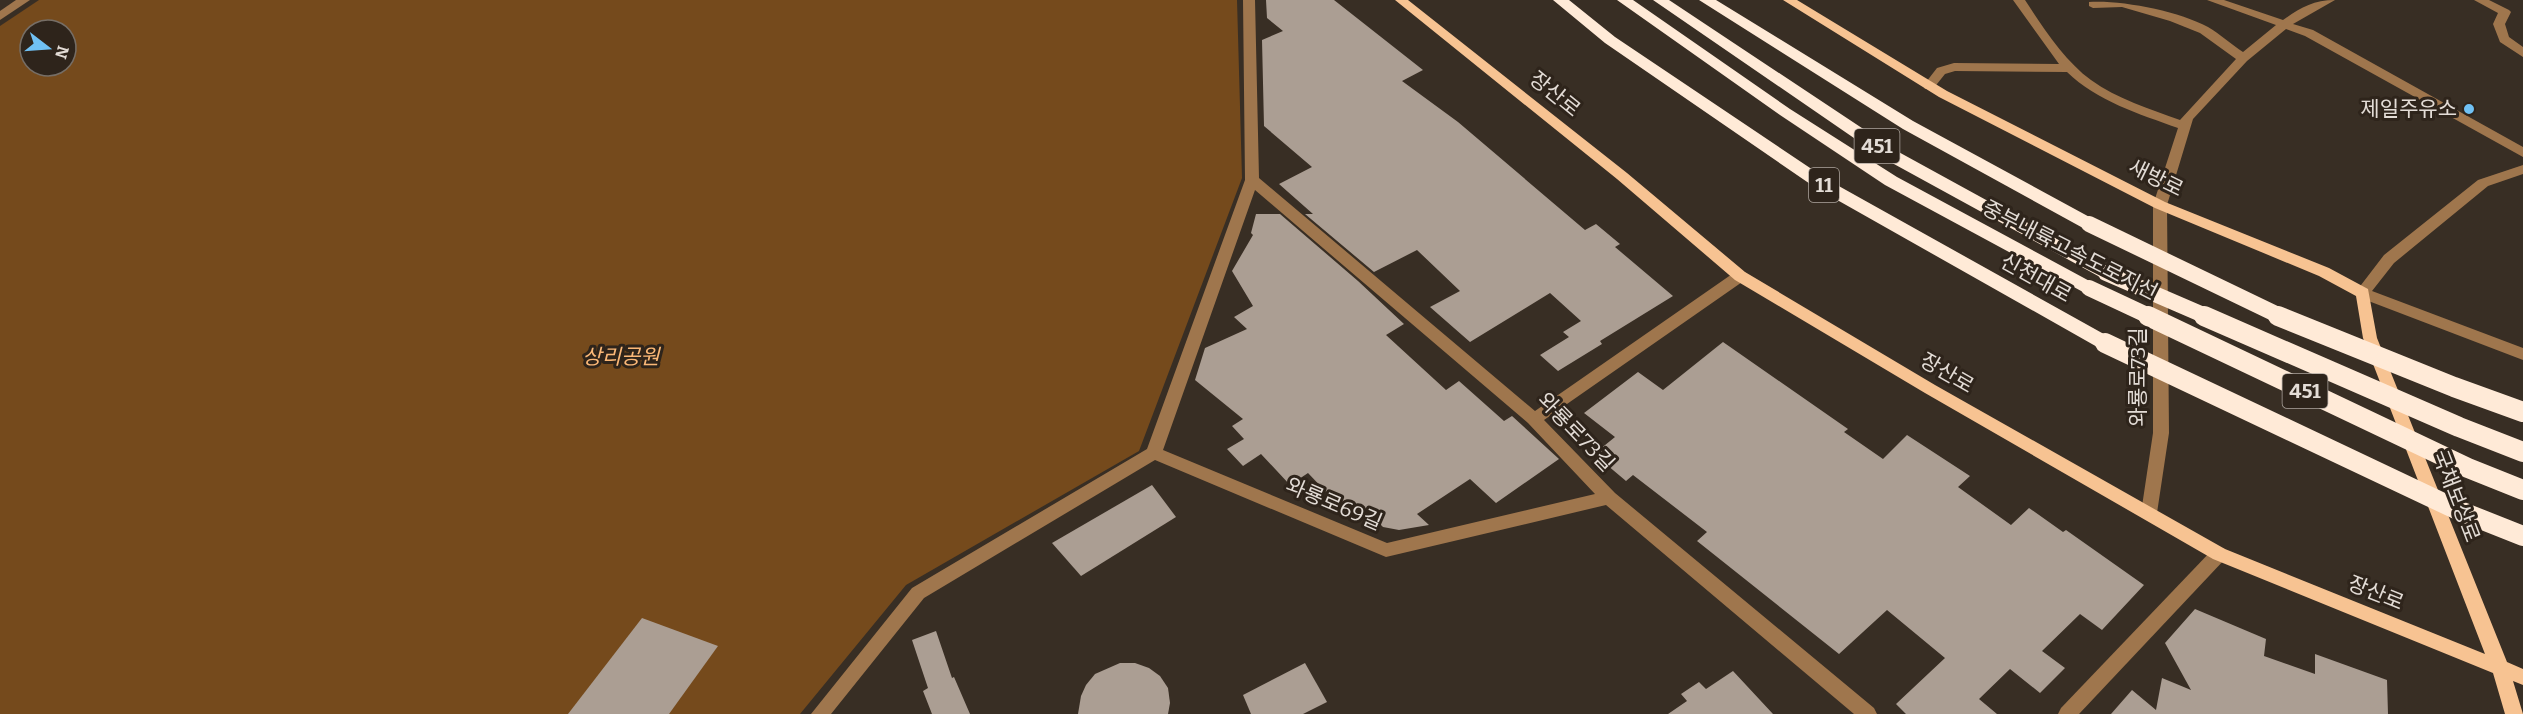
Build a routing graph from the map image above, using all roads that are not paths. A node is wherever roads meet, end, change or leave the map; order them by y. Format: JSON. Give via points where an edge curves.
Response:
{"nodes":[{"id":1,"x":24,"y":0,"type":"edge"},
{"id":2,"x":1249,"y":0,"type":"edge"},
{"id":3,"x":1560,"y":0,"type":"edge"},
{"id":4,"x":1624,"y":0,"type":"edge"},
{"id":5,"x":1660,"y":0,"type":"edge"},
{"id":6,"x":1706,"y":0,"type":"edge"},
{"id":7,"x":1789,"y":0,"type":"edge"},
{"id":8,"x":2019,"y":0,"type":"edge"},
{"id":9,"x":2212,"y":0,"type":"edge"},
{"id":10,"x":2329,"y":0,"type":"edge"},
{"id":11,"x":2480,"y":0,"type":"edge"},
{"id":12,"x":1405,"y":2,"type":"edge"},
{"id":13,"x":2093,"y":4,"type":"dead end"},
{"id":14,"x":0,"y":16,"type":"edge"},
{"id":15,"x":2283,"y":26,"type":"junction"},
{"id":16,"x":2523,"y":53,"type":"edge"},
{"id":17,"x":2243,"y":58,"type":"junction"},
{"id":18,"x":2073,"y":68,"type":"junction"},
{"id":19,"x":1929,"y":86,"type":"junction"},
{"id":20,"x":2186,"y":126,"type":"junction"},
{"id":21,"x":2523,"y":153,"type":"edge"},
{"id":22,"x":2523,"y":169,"type":"edge"},
{"id":23,"x":1252,"y":180,"type":"junction"},
{"id":24,"x":2160,"y":205,"type":"junction"},
{"id":25,"x":1740,"y":276,"type":"junction"},
{"id":26,"x":2363,"y":292,"type":"junction"},
{"id":27,"x":2523,"y":354,"type":"edge"},
{"id":28,"x":2523,"y":412,"type":"edge"},
{"id":29,"x":1534,"y":419,"type":"junction"},
{"id":30,"x":2523,"y":452,"type":"edge"},
{"id":31,"x":1154,"y":453,"type":"junction"},
{"id":32,"x":2523,"y":490,"type":"edge"},
{"id":33,"x":1609,"y":498,"type":"junction"},
{"id":34,"x":2149,"y":513,"type":"junction"},
{"id":35,"x":2523,"y":536,"type":"edge"},
{"id":36,"x":2219,"y":554,"type":"junction"},
{"id":37,"x":2500,"y":668,"type":"junction"},
{"id":38,"x":2523,"y":677,"type":"edge"},
{"id":39,"x":820,"y":714,"type":"edge"},
{"id":40,"x":1868,"y":714,"type":"edge"},
{"id":41,"x":2067,"y":714,"type":"edge"},
{"id":42,"x":2514,"y":714,"type":"edge"}],
"edges":[{"from":1,"to":14,"type":"street"},
{"from":2,"to":23,"type":"street"},
{"from":3,"to":35,"type":"highway","name":"신천대로","number":"11","bridge":true,"via":[[1610,40],[1822,184],[2105,343],[2460,511]]},
{"from":4,"to":32,"type":"highway","name":"중부내륙고속도로지선","number":"451","bridge":true,"via":[[1891,181],[2089,288],[2468,468]]},
{"from":5,"to":30,"type":"highway","name":"중부내륙고속도로지선","number":"451","bridge":true,"via":[[1889,154],[2106,273]]},
{"from":6,"to":28,"type":"highway","bridge":true,"via":[[1908,125],[2089,224],[2265,311]]},
{"from":7,"to":19,"type":"main road","name":"새방로"},
{"from":8,"to":18,"type":"street","via":[[2049,44]]},
{"from":9,"to":15,"type":"street"},
{"from":10,"to":15,"type":"street","name":"와룡로73길"},
{"from":11,"to":16,"type":"street","via":[[2505,12],[2499,24],[2504,39]]},
{"from":12,"to":25,"type":"main road","name":"장산로"},
{"from":13,"to":17,"type":"street","via":[[2123,3],[2174,18],[2204,30]]},
{"from":15,"to":17,"type":"street","name":"와룡로73길"},
{"from":15,"to":21,"type":"street","via":[[2309,33],[2353,56]]},
{"from":17,"to":20,"type":"street","name":"와룡로73길","via":[[2187,118]]},
{"from":18,"to":19,"type":"street","via":[[1954,68],[1941,71]]},
{"from":18,"to":20,"type":"street","via":[[2088,84]]},
{"from":19,"to":24,"type":"main road","name":"새방로"},
{"from":20,"to":24,"type":"street","name":"와룡로73길"},
{"from":22,"to":26,"type":"street","via":[[2483,183],[2389,259]]},
{"from":23,"to":29,"type":"street","name":"와룡로73길"},
{"from":23,"to":31,"type":"street"},
{"from":24,"to":26,"type":"main road","name":"새방로","via":[[2324,272]]},
{"from":24,"to":34,"type":"street","name":"와룡로73길","via":[[2162,433]]},
{"from":25,"to":29,"type":"street"},
{"from":25,"to":34,"type":"main road","name":"장산로","via":[[1930,390]]},
{"from":26,"to":27,"type":"street","name":"새방로"},
{"from":26,"to":37,"type":"main road","name":"국채보상로","via":[[2370,338]]},
{"from":29,"to":33,"type":"street","name":"와룡로73길"},
{"from":31,"to":33,"type":"street","name":"와룡로69길","via":[[1386,549]]},
{"from":31,"to":39,"type":"street","via":[[918,593]]},
{"from":33,"to":40,"type":"street","name":"와룡로73길"},
{"from":34,"to":36,"type":"main road","name":"장산로"},
{"from":36,"to":37,"type":"main road","name":"장산로"},
{"from":36,"to":41,"type":"street"},
{"from":37,"to":38,"type":"main road","name":"장산로"},
{"from":37,"to":42,"type":"main road","name":"국채보상로"}]}
